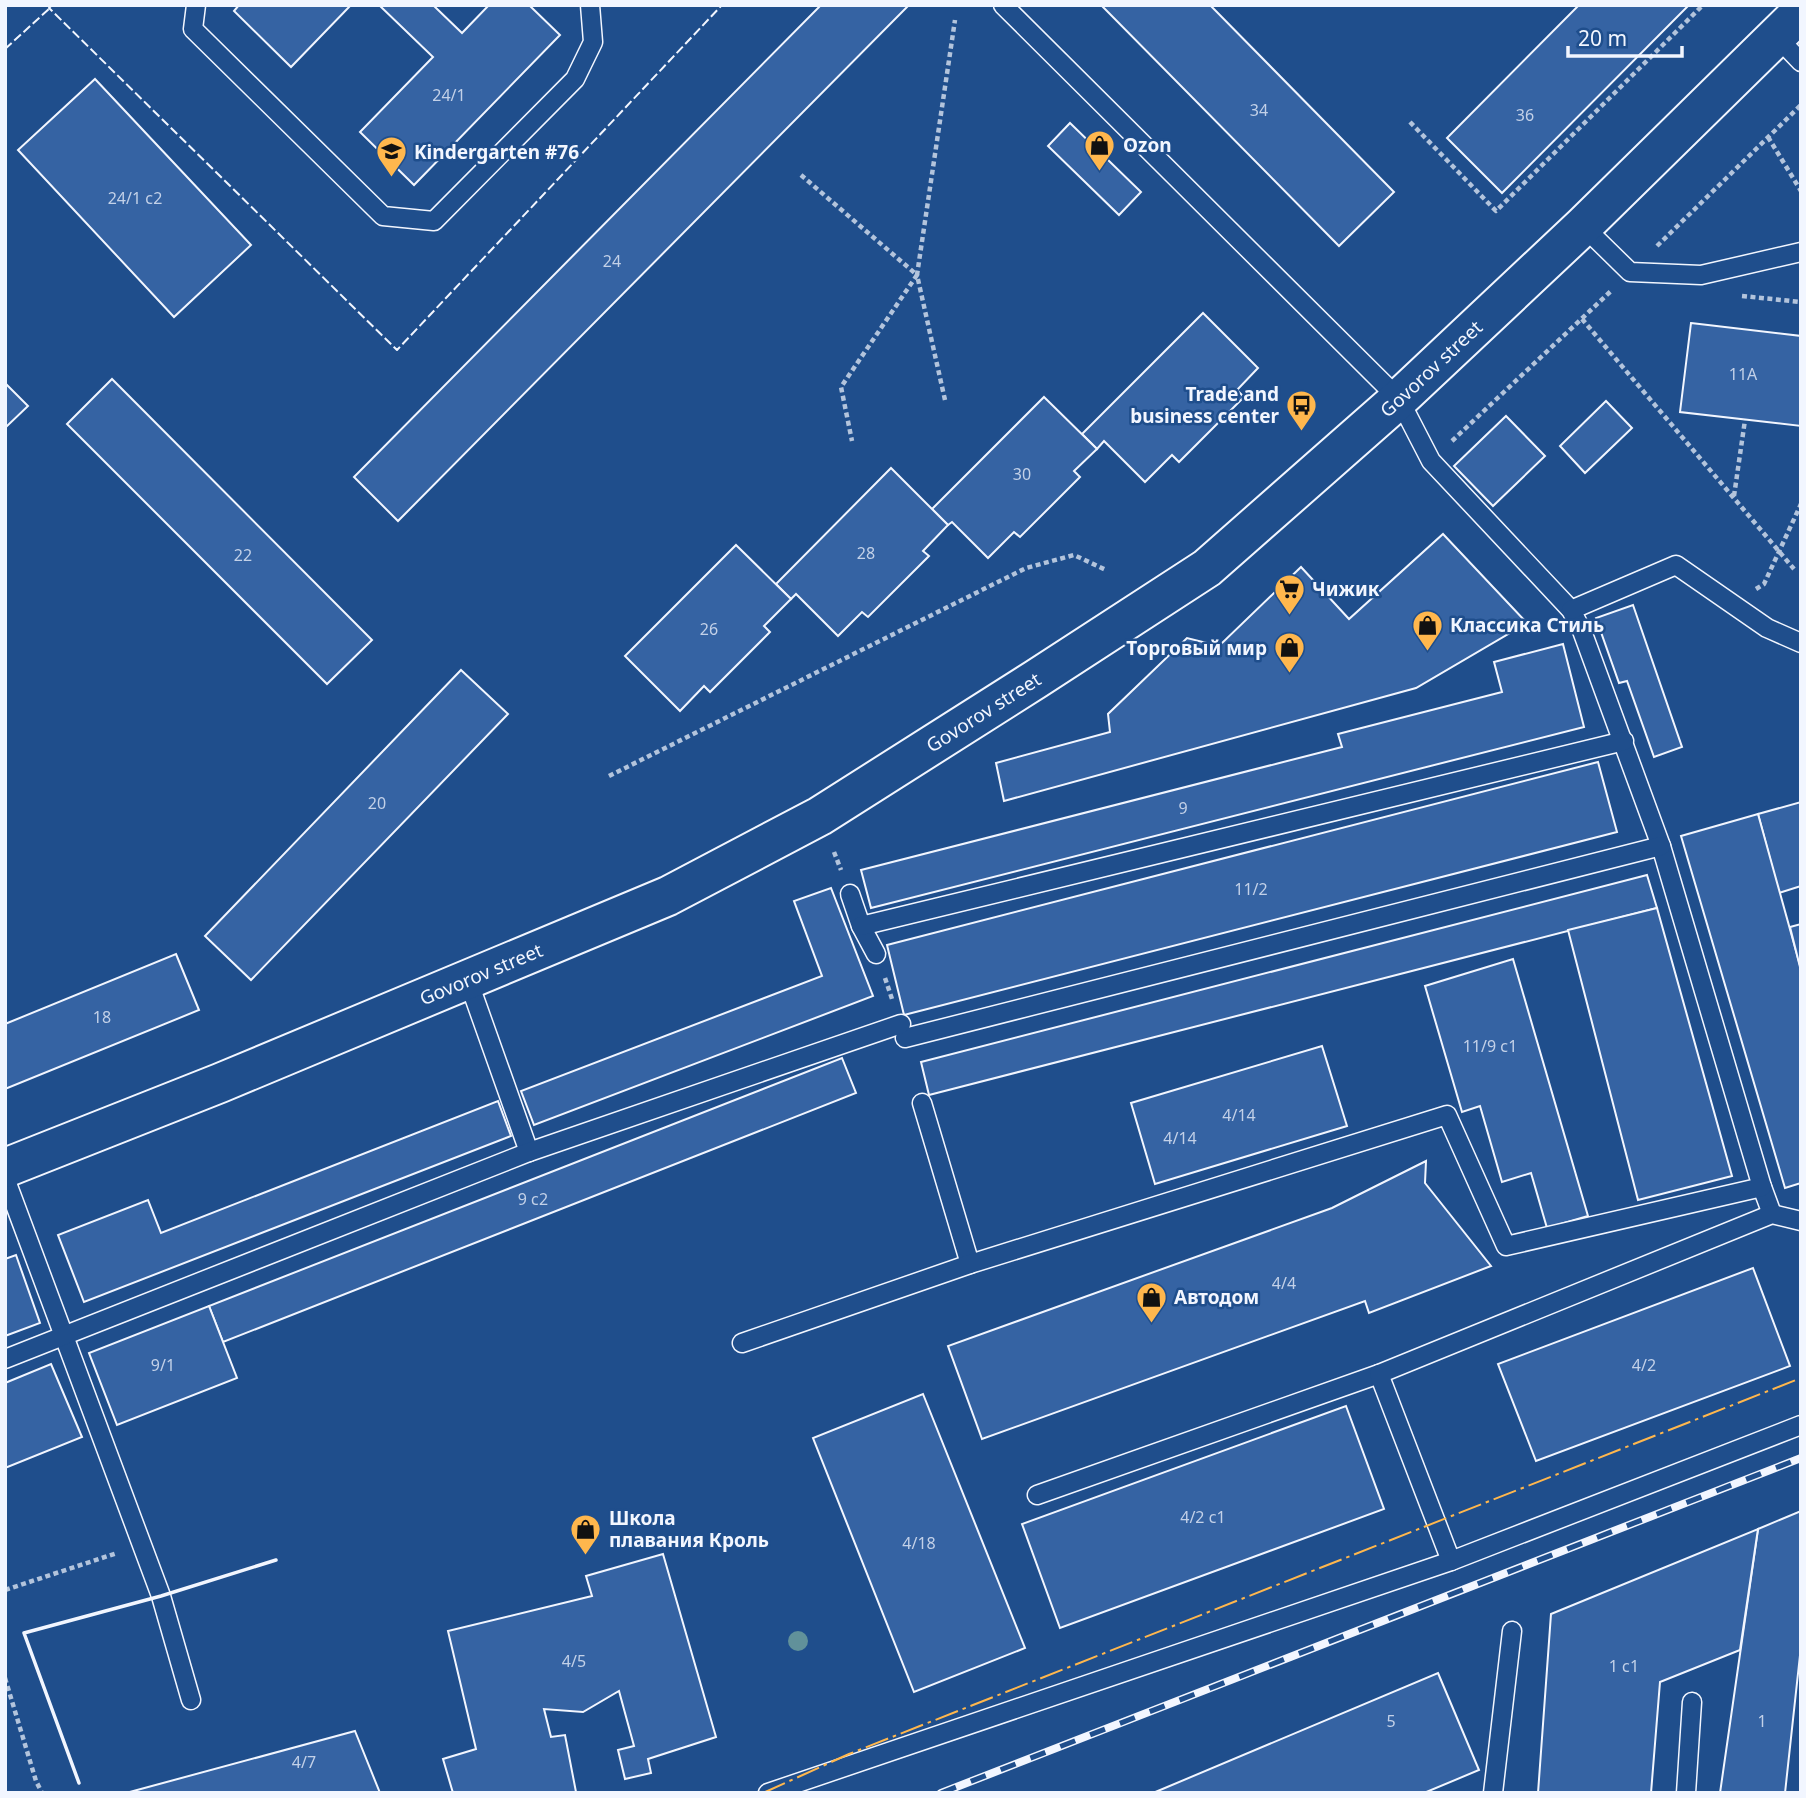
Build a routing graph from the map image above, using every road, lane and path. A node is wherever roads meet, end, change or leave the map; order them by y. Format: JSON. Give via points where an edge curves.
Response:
{"nodes":[{"id":1,"x":196,"y":5,"type":"edge"},
{"id":2,"x":590,"y":5,"type":"edge"},
{"id":3,"x":1003,"y":5,"type":"edge"},
{"id":4,"x":1703,"y":5,"type":"edge"},
{"id":5,"x":955,"y":20,"type":"dead end"},
{"id":6,"x":1793,"y":37,"type":"edge"},
{"id":7,"x":1410,"y":122,"type":"dead end"},
{"id":8,"x":1768,"y":138,"type":"dead end"},
{"id":9,"x":801,"y":175,"type":"dead end"},
{"id":10,"x":1801,"y":191,"type":"edge"},
{"id":11,"x":1583,"y":226,"type":"junction"},
{"id":12,"x":1801,"y":252,"type":"edge"},
{"id":13,"x":917,"y":275,"type":"junction"},
{"id":14,"x":1582,"y":318,"type":"dead end"},
{"id":15,"x":1399,"y":399,"type":"junction"},
{"id":16,"x":945,"y":400,"type":"dead end"},
{"id":17,"x":1745,"y":420,"type":"dead end"},
{"id":18,"x":852,"y":441,"type":"dead end"},
{"id":19,"x":1734,"y":497,"type":"junction"},
{"id":20,"x":1801,"y":504,"type":"edge"},
{"id":21,"x":1779,"y":551,"type":"junction"},
{"id":22,"x":1794,"y":569,"type":"dead end"},
{"id":23,"x":1107,"y":570,"type":"dead end"},
{"id":24,"x":1753,"y":592,"type":"dead end"},
{"id":25,"x":1570,"y":610,"type":"junction"},
{"id":26,"x":1801,"y":643,"type":"edge"},
{"id":27,"x":1624,"y":741,"type":"junction"},
{"id":28,"x":610,"y":776,"type":"dead end"},
{"id":29,"x":1661,"y":846,"type":"junction"},
{"id":30,"x":850,"y":894,"type":"dead end"},
{"id":31,"x":862,"y":926,"type":"junction"},
{"id":32,"x":876,"y":954,"type":"joint"},
{"id":33,"x":468,"y":980,"type":"junction"},
{"id":34,"x":903,"y":1031,"type":"junction"},
{"id":35,"x":922,"y":1102,"type":"dead end"},
{"id":36,"x":529,"y":1152,"type":"junction"},
{"id":37,"x":5,"y":1168,"type":"edge"},
{"id":38,"x":5,"y":1178,"type":"edge"},
{"id":39,"x":1762,"y":1188,"type":"junction"},
{"id":40,"x":1772,"y":1214,"type":"junction"},
{"id":41,"x":1801,"y":1221,"type":"edge"},
{"id":42,"x":970,"y":1264,"type":"junction"},
{"id":43,"x":65,"y":1336,"type":"junction"},
{"id":44,"x":742,"y":1343,"type":"dead end"},
{"id":45,"x":5,"y":1359,"type":"edge"},
{"id":46,"x":1379,"y":1374,"type":"junction"},
{"id":47,"x":1801,"y":1425,"type":"edge"},
{"id":48,"x":1037,"y":1495,"type":"dead end"},
{"id":49,"x":141,"y":1546,"type":"junction"},
{"id":50,"x":1451,"y":1560,"type":"junction"},
{"id":51,"x":5,"y":1590,"type":"edge"},
{"id":52,"x":1512,"y":1631,"type":"dead end"},
{"id":53,"x":5,"y":1678,"type":"edge"},
{"id":54,"x":191,"y":1700,"type":"dead end"},
{"id":55,"x":1692,"y":1702,"type":"dead end"},
{"id":56,"x":42,"y":1793,"type":"edge"},
{"id":57,"x":768,"y":1793,"type":"edge"},
{"id":58,"x":1493,"y":1793,"type":"edge"},
{"id":59,"x":1686,"y":1793,"type":"edge"}],
"edges":[{"from":1,"to":2,"type":"lane","via":[[193,29],[383,216],[434,221],[575,79],[593,42]]},
{"from":3,"to":15,"type":"lane"},
{"from":4,"to":7,"type":"path","via":[[1496,211]]},
{"from":5,"to":13,"type":"path"},
{"from":6,"to":11,"type":"street","name":"Govorov street"},
{"from":8,"to":10,"type":"path"},
{"from":9,"to":13,"type":"path"},
{"from":11,"to":12,"type":"lane","via":[[1630,272],[1700,275]]},
{"from":11,"to":15,"type":"street","name":"Govorov street"},
{"from":13,"to":16,"type":"path"},
{"from":13,"to":18,"type":"path","via":[[841,387]]},
{"from":14,"to":19,"type":"path"},
{"from":15,"to":25,"type":"lane","via":[[1431,461]]},
{"from":15,"to":33,"type":"street","name":"Govorov street","via":[[1207,568],[820,816],[667,896]]},
{"from":17,"to":19,"type":"path"},
{"from":19,"to":21,"type":"path"},
{"from":20,"to":21,"type":"path"},
{"from":21,"to":22,"type":"path"},
{"from":21,"to":24,"type":"path","via":[[1764,584]]},
{"from":23,"to":28,"type":"path","via":[[1074,555],[1026,568]]},
{"from":25,"to":26,"type":"lane","via":[[1676,565],[1767,628]]},
{"from":25,"to":27,"type":"lane"},
{"from":27,"to":29,"type":"lane"},
{"from":27,"to":31,"type":"lane"},
{"from":29,"to":34,"type":"lane"},
{"from":29,"to":39,"type":"lane"},
{"from":30,"to":31,"type":"lane"},
{"from":31,"to":32,"type":"lane"},
{"from":32,"to":34,"type":"path"},
{"from":33,"to":36,"type":"lane"},
{"from":33,"to":37,"type":"street","name":"Govorov street"},
{"from":34,"to":36,"type":"lane"},
{"from":35,"to":42,"type":"lane"},
{"from":36,"to":43,"type":"lane"},
{"from":38,"to":43,"type":"lane"},
{"from":39,"to":40,"type":"lane"},
{"from":39,"to":42,"type":"lane","via":[[1506,1246],[1447,1115]]},
{"from":40,"to":41,"type":"lane"},
{"from":40,"to":46,"type":"lane"},
{"from":42,"to":44,"type":"lane"},
{"from":43,"to":45,"type":"lane"},
{"from":43,"to":49,"type":"lane"},
{"from":46,"to":48,"type":"lane"},
{"from":46,"to":50,"type":"lane"},
{"from":47,"to":50,"type":"lane"},
{"from":49,"to":51,"type":"path"},
{"from":49,"to":54,"type":"lane"},
{"from":50,"to":57,"type":"lane"},
{"from":52,"to":58,"type":"lane"},
{"from":53,"to":56,"type":"path"},
{"from":55,"to":59,"type":"lane"}]}
